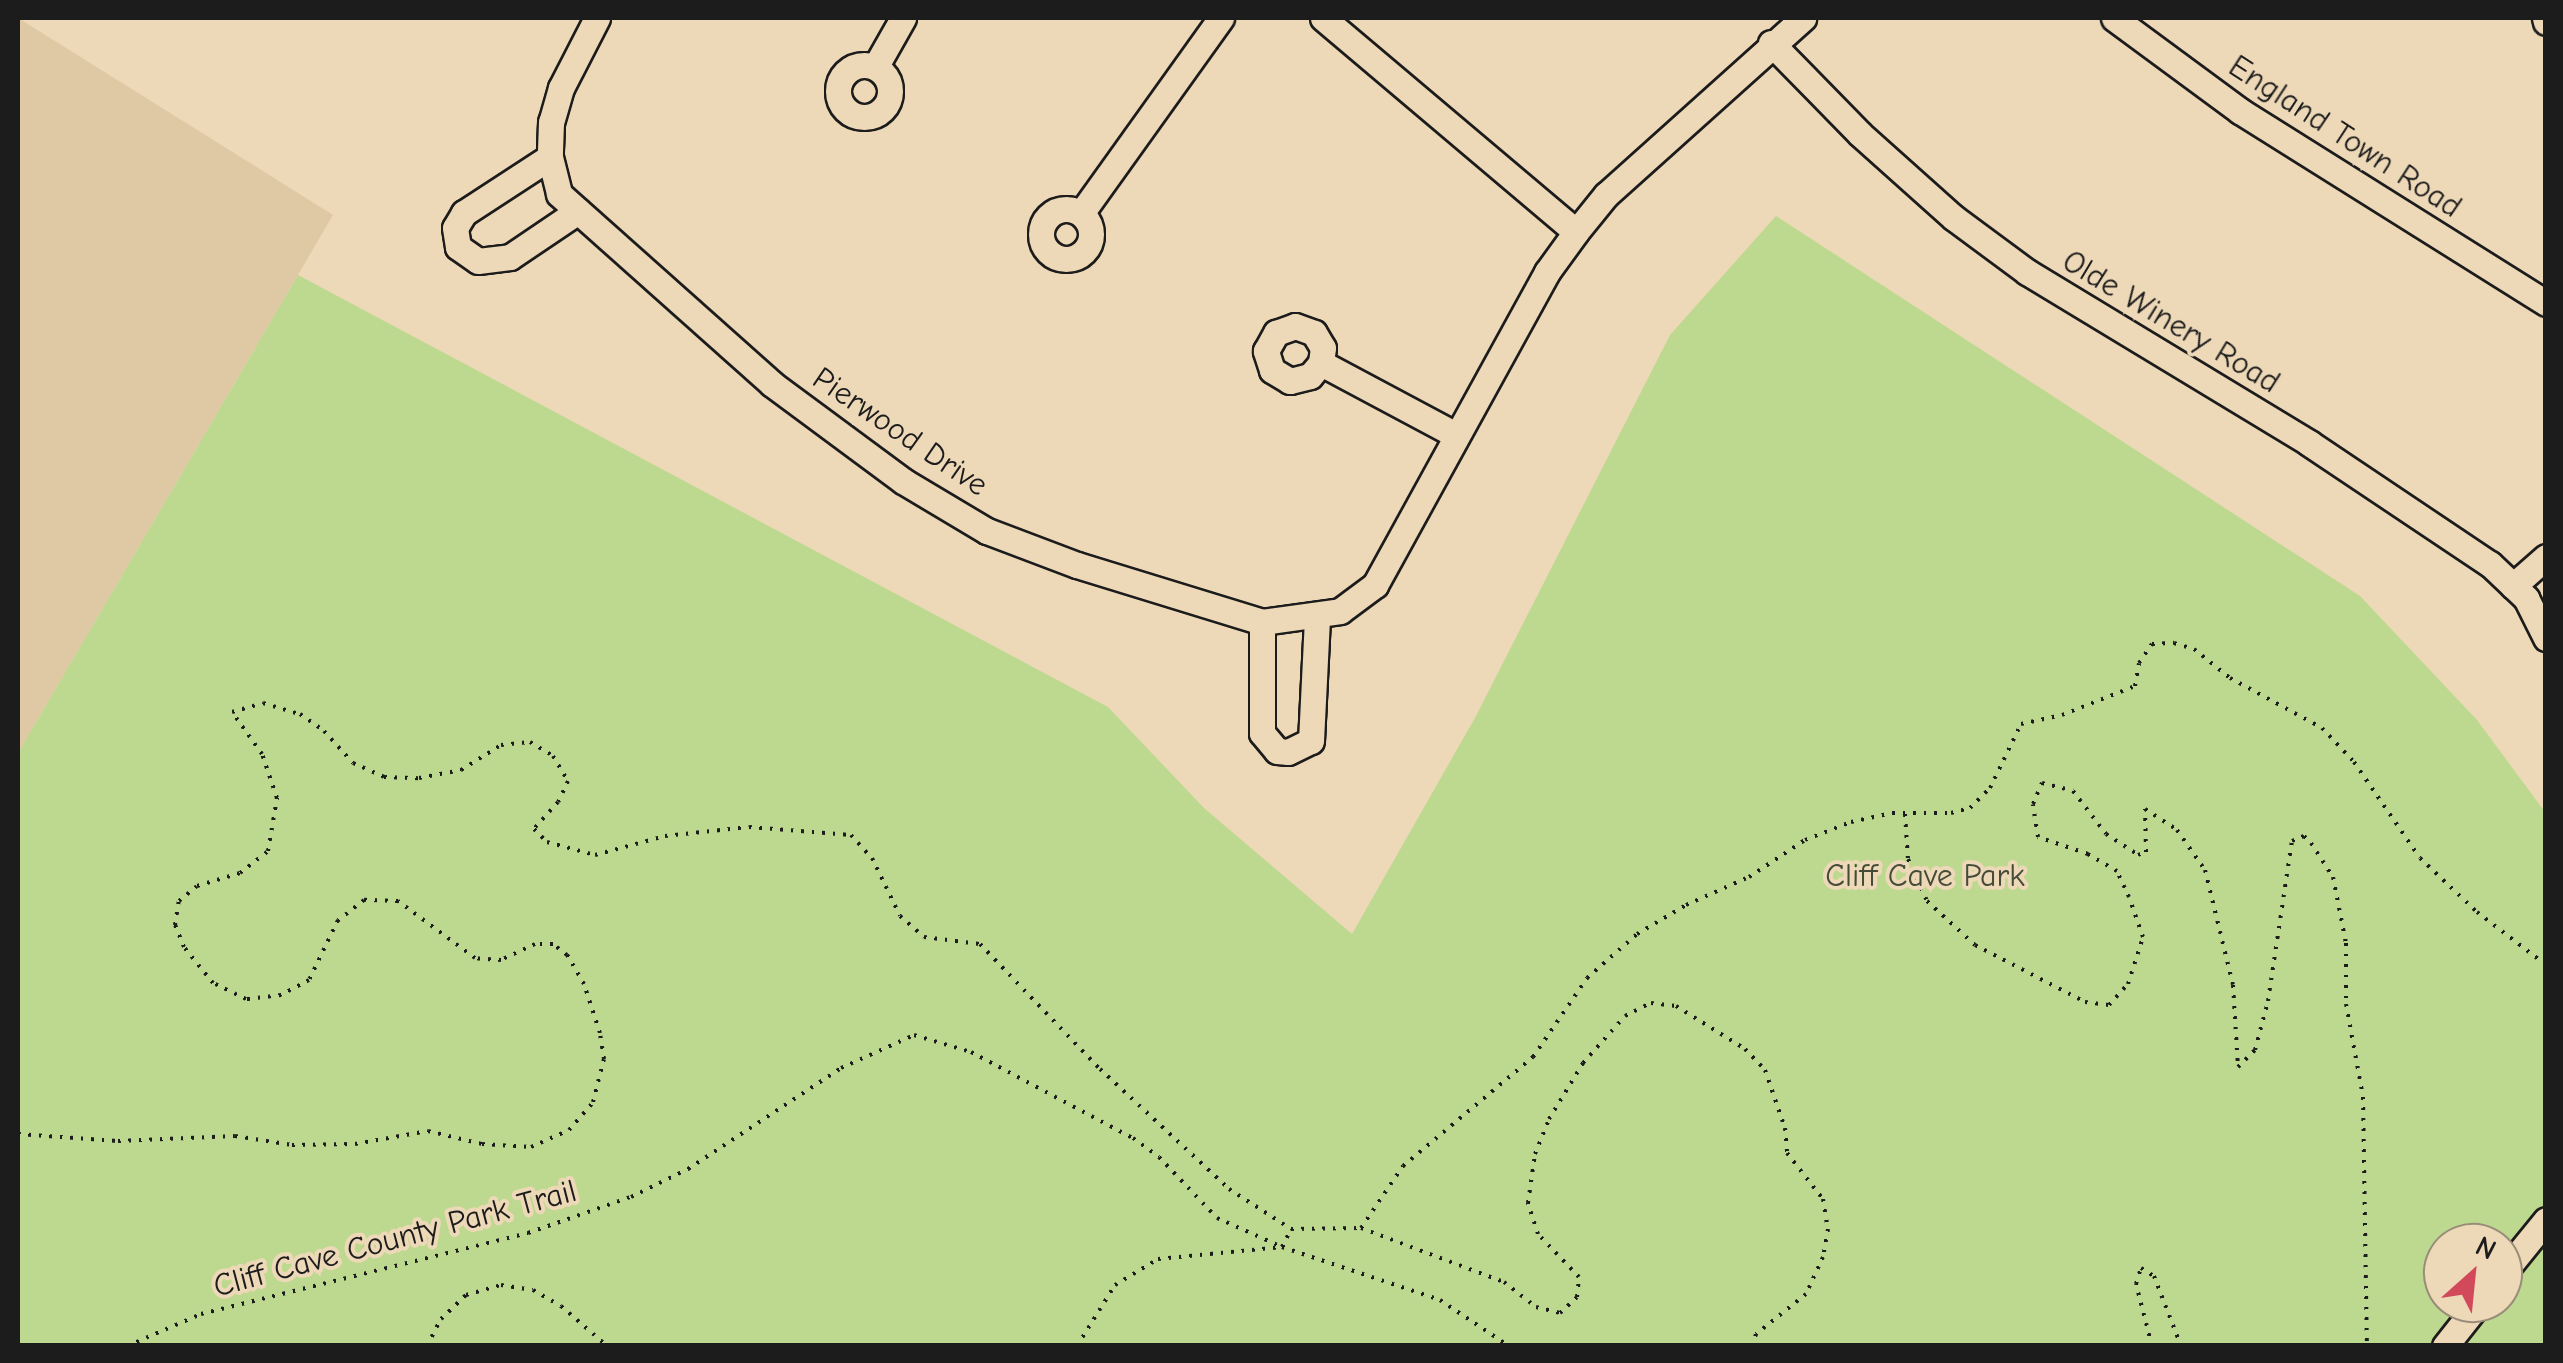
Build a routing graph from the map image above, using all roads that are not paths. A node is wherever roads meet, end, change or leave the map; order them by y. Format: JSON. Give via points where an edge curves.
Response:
{"nodes":[{"id":1,"x":597,"y":18,"type":"edge"},
{"id":2,"x":903,"y":18,"type":"edge"},
{"id":3,"x":1222,"y":18,"type":"edge"},
{"id":4,"x":1322,"y":18,"type":"edge"},
{"id":5,"x":1803,"y":18,"type":"edge"},
{"id":6,"x":2114,"y":18,"type":"edge"},
{"id":7,"x":1771,"y":43,"type":"junction"},
{"id":8,"x":877,"y":64,"type":"dead end"},
{"id":9,"x":550,"y":158,"type":"junction"},
{"id":10,"x":569,"y":203,"type":"junction"},
{"id":11,"x":1082,"y":212,"type":"dead end"},
{"id":12,"x":1576,"y":232,"type":"junction"},
{"id":13,"x":2546,"y":303,"type":"edge"},
{"id":14,"x":1321,"y":364,"type":"dead end"},
{"id":15,"x":1456,"y":436,"type":"junction"},
{"id":16,"x":2546,"y":557,"type":"edge"},
{"id":17,"x":2514,"y":586,"type":"junction"},
{"id":18,"x":1317,"y":617,"type":"junction"},
{"id":19,"x":1262,"y":622,"type":"junction"},
{"id":20,"x":2546,"y":638,"type":"edge"},
{"id":21,"x":2546,"y":1220,"type":"edge"},
{"id":22,"x":2523,"y":1248,"type":"edge"},
{"id":23,"x":2463,"y":1323,"type":"edge"},
{"id":24,"x":2445,"y":1346,"type":"edge"}],
"edges":[{"from":1,"to":9,"type":"street","via":[[561,88]]},
{"from":2,"to":8,"type":"street"},
{"from":3,"to":11,"type":"street"},
{"from":4,"to":12,"type":"street"},
{"from":5,"to":7,"type":"street","name":"Pierwood Drive"},
{"from":6,"to":13,"type":"street","name":"England Town Road","via":[[2240,112]]},
{"from":7,"to":12,"type":"street","name":"Pierwood Drive","via":[[1606,195]]},
{"from":7,"to":17,"type":"street","name":"Olde Winery Road","via":[[1954,218],[2088,311],[2308,444]]},
{"from":9,"to":10,"type":"street"},
{"from":9,"to":10,"type":"street","via":[[464,213],[455,228],[458,247],[478,261],[510,257]]},
{"from":10,"to":19,"type":"street","name":"Pierwood Drive","via":[[772,384],[902,481],[987,530]]},
{"from":12,"to":15,"type":"street","name":"Pierwood Drive"},
{"from":14,"to":15,"type":"street"},
{"from":15,"to":18,"type":"street","name":"Pierwood Drive","via":[[1375,585],[1340,611]]},
{"from":16,"to":17,"type":"street"},
{"from":17,"to":20,"type":"street","name":"Olde Winery Road"},
{"from":18,"to":19,"type":"street","name":"Pierwood Drive"},
{"from":18,"to":19,"type":"street","via":[[1311,742],[1288,752],[1262,733]]},
{"from":21,"to":22,"type":"street"},
{"from":23,"to":24,"type":"street"}]}
